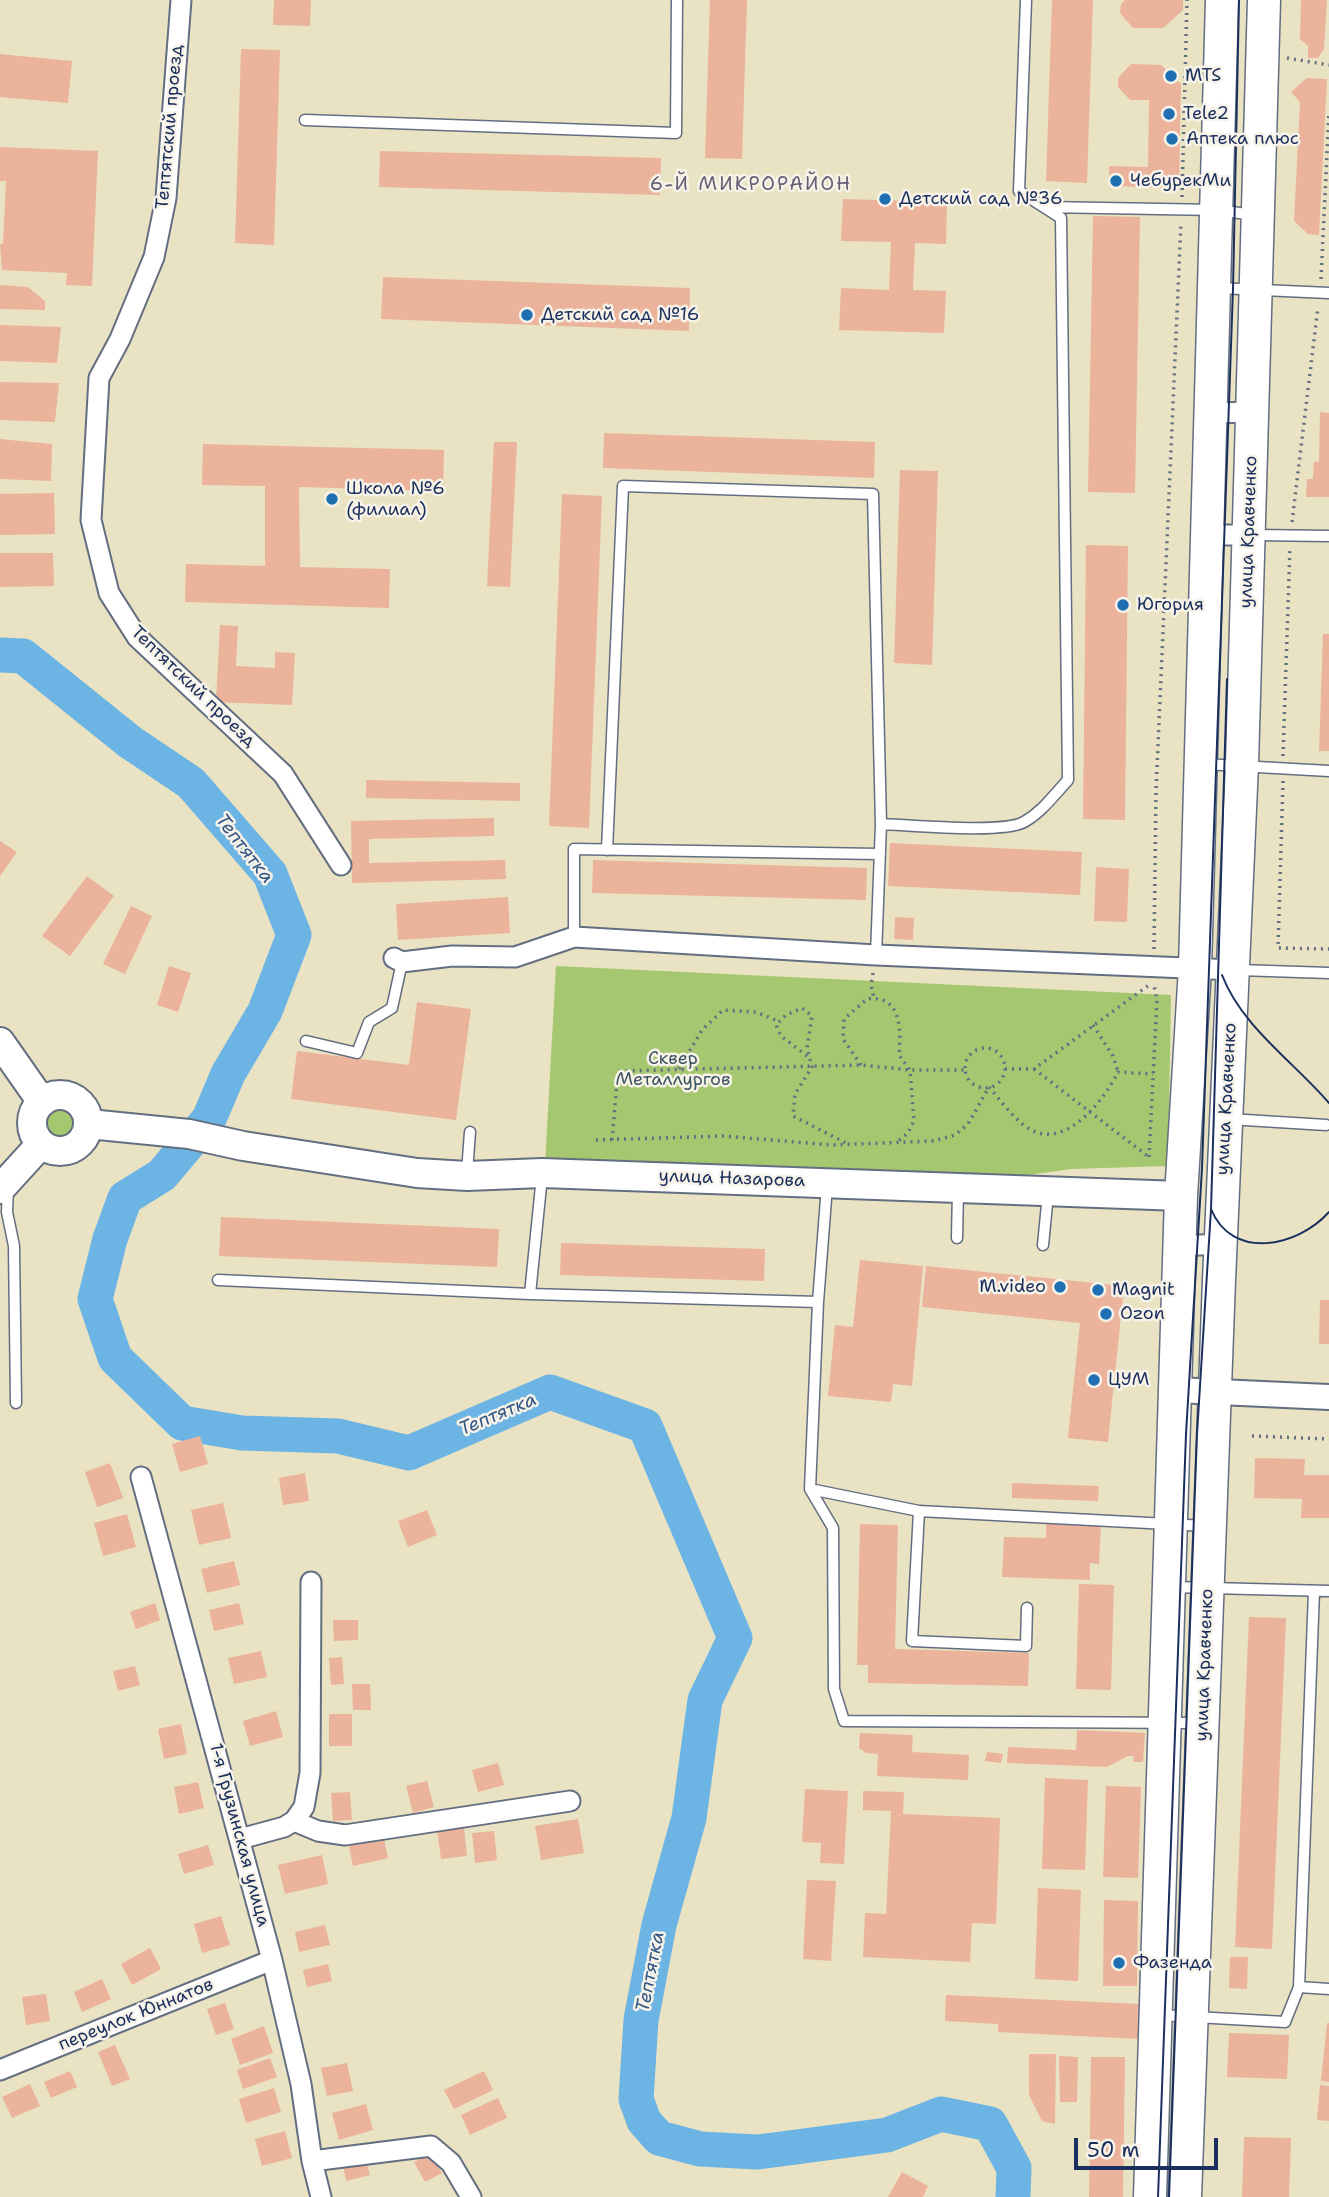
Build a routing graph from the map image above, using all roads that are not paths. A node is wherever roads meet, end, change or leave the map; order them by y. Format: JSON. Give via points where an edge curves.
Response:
{"nodes":[{"id":1,"x":181,"y":0,"type":"edge"},
{"id":2,"x":677,"y":0,"type":"edge"},
{"id":3,"x":1027,"y":0,"type":"edge"},
{"id":4,"x":1222,"y":0,"type":"edge"},
{"id":5,"x":1264,"y":0,"type":"edge"},
{"id":6,"x":305,"y":120,"type":"dead end"},
{"id":7,"x":1044,"y":207,"type":"junction"},
{"id":8,"x":1217,"y":210,"type":"junction"},
{"id":9,"x":1259,"y":215,"type":"junction"},
{"id":10,"x":1216,"y":288,"type":"junction"},
{"id":11,"x":1258,"y":290,"type":"junction"},
{"id":12,"x":1325,"y":292,"type":"edge"},
{"id":13,"x":1253,"y":412,"type":"junction"},
{"id":14,"x":1211,"y":413,"type":"junction"},
{"id":15,"x":1207,"y":535,"type":"junction"},
{"id":16,"x":1250,"y":535,"type":"junction"},
{"id":17,"x":1329,"y":536,"type":"edge"},
{"id":18,"x":1201,"y":764,"type":"junction"},
{"id":19,"x":1242,"y":765,"type":"junction"},
{"id":20,"x":1329,"y":771,"type":"edge"},
{"id":21,"x":881,"y":824,"type":"junction"},
{"id":22,"x":607,"y":850,"type":"junction"},
{"id":23,"x":878,"y":853,"type":"junction"},
{"id":24,"x":341,"y":865,"type":"dead end"},
{"id":25,"x":574,"y":937,"type":"junction"},
{"id":26,"x":876,"y":955,"type":"junction"},
{"id":27,"x":398,"y":960,"type":"joint"},
{"id":28,"x":1195,"y":968,"type":"junction"},
{"id":29,"x":1234,"y":970,"type":"junction"},
{"id":30,"x":1329,"y":973,"type":"edge"},
{"id":31,"x":306,"y":1041,"type":"dead end"},
{"id":32,"x":0,"y":1042,"type":"edge"},
{"id":33,"x":9,"y":1061,"type":"edge"},
{"id":34,"x":42,"y":1102,"type":"junction"},
{"id":35,"x":1226,"y":1119,"type":"junction"},
{"id":36,"x":89,"y":1124,"type":"junction"},
{"id":37,"x":1326,"y":1125,"type":"dead end"},
{"id":38,"x":470,"y":1132,"type":"dead end"},
{"id":39,"x":41,"y":1144,"type":"junction"},
{"id":40,"x":542,"y":1173,"type":"junction"},
{"id":41,"x":467,"y":1176,"type":"junction"},
{"id":42,"x":3,"y":1180,"type":"edge"},
{"id":43,"x":827,"y":1182,"type":"junction"},
{"id":44,"x":958,"y":1186,"type":"junction"},
{"id":45,"x":1048,"y":1190,"type":"junction"},
{"id":46,"x":1181,"y":1196,"type":"junction"},
{"id":47,"x":1223,"y":1199,"type":"junction"},
{"id":48,"x":957,"y":1238,"type":"dead end"},
{"id":49,"x":1221,"y":1244,"type":"junction"},
{"id":50,"x":1043,"y":1245,"type":"dead end"},
{"id":51,"x":1179,"y":1246,"type":"junction"},
{"id":52,"x":1178,"y":1278,"type":"junction"},
{"id":53,"x":218,"y":1280,"type":"dead end"},
{"id":54,"x":1219,"y":1280,"type":"junction"},
{"id":55,"x":530,"y":1294,"type":"junction"},
{"id":56,"x":818,"y":1302,"type":"junction"},
{"id":57,"x":1175,"y":1390,"type":"junction"},
{"id":58,"x":1215,"y":1392,"type":"junction"},
{"id":59,"x":1329,"y":1397,"type":"edge"},
{"id":60,"x":16,"y":1403,"type":"dead end"},
{"id":61,"x":141,"y":1477,"type":"dead end"},
{"id":62,"x":810,"y":1489,"type":"junction"},
{"id":63,"x":919,"y":1511,"type":"junction"},
{"id":64,"x":1171,"y":1523,"type":"junction"},
{"id":65,"x":1210,"y":1526,"type":"junction"},
{"id":66,"x":311,"y":1582,"type":"dead end"},
{"id":67,"x":1167,"y":1587,"type":"junction"},
{"id":68,"x":1208,"y":1590,"type":"junction"},
{"id":69,"x":1314,"y":1591,"type":"junction"},
{"id":70,"x":1329,"y":1591,"type":"edge"},
{"id":71,"x":1027,"y":1608,"type":"dead end"},
{"id":72,"x":1165,"y":1722,"type":"junction"},
{"id":73,"x":1203,"y":1723,"type":"junction"},
{"id":74,"x":570,"y":1801,"type":"dead end"},
{"id":75,"x":295,"y":1821,"type":"junction"},
{"id":76,"x":240,"y":1839,"type":"junction"},
{"id":77,"x":272,"y":1960,"type":"junction"},
{"id":78,"x":1299,"y":1987,"type":"junction"},
{"id":79,"x":1329,"y":1989,"type":"edge"},
{"id":80,"x":1156,"y":2015,"type":"junction"},
{"id":81,"x":1192,"y":2017,"type":"junction"},
{"id":82,"x":0,"y":2070,"type":"edge"},
{"id":83,"x":312,"y":2161,"type":"junction"},
{"id":84,"x":321,"y":2197,"type":"edge"},
{"id":85,"x":471,"y":2197,"type":"edge"},
{"id":86,"x":1150,"y":2197,"type":"edge"},
{"id":87,"x":1185,"y":2197,"type":"edge"}],
"edges":[{"from":1,"to":24,"type":"street","name":"Тептятский проезд","via":[[166,198],[154,257],[99,378],[91,520],[109,593],[132,629],[283,775]]},
{"from":2,"to":6,"type":"lane","via":[[676,133]]},
{"from":3,"to":7,"type":"lane","via":[[1020,191]]},
{"from":4,"to":8,"type":"main road"},
{"from":5,"to":9,"type":"main road","name":"улица Кравченко"},
{"from":7,"to":8,"type":"lane"},
{"from":7,"to":21,"type":"lane","via":[[1061,219],[1068,780],[1022,824]]},
{"from":8,"to":9,"type":"lane"},
{"from":8,"to":10,"type":"main road"},
{"from":9,"to":11,"type":"main road","name":"улица Кравченко"},
{"from":10,"to":11,"type":"lane"},
{"from":10,"to":14,"type":"main road"},
{"from":11,"to":12,"type":"lane"},
{"from":11,"to":13,"type":"main road","name":"улица Кравченко"},
{"from":13,"to":14,"type":"street"},
{"from":13,"to":16,"type":"main road","name":"улица Кравченко"},
{"from":14,"to":15,"type":"main road"},
{"from":15,"to":16,"type":"street"},
{"from":15,"to":18,"type":"main road"},
{"from":16,"to":17,"type":"lane"},
{"from":16,"to":19,"type":"main road","name":"улица Кравченко"},
{"from":18,"to":19,"type":"lane"},
{"from":18,"to":28,"type":"main road"},
{"from":19,"to":20,"type":"lane"},
{"from":19,"to":29,"type":"main road","name":"улица Кравченко"},
{"from":21,"to":22,"type":"lane","via":[[873,494],[623,486]]},
{"from":21,"to":23,"type":"lane"},
{"from":22,"to":23,"type":"lane"},
{"from":22,"to":25,"type":"lane","via":[[574,849]]},
{"from":23,"to":26,"type":"lane"},
{"from":25,"to":26,"type":"street"},
{"from":25,"to":27,"type":"street","via":[[516,957]]},
{"from":26,"to":28,"type":"street"},
{"from":27,"to":31,"type":"lane","via":[[392,1008],[369,1022],[357,1053]]},
{"from":28,"to":29,"type":"street"},
{"from":28,"to":46,"type":"main road"},
{"from":29,"to":30,"type":"lane"},
{"from":29,"to":35,"type":"main road","name":"улица Кравченко"},
{"from":32,"to":33,"type":"main road"},
{"from":33,"to":34,"type":"main road"},
{"from":34,"to":36,"type":"main road","via":[[63,1094],[78,1100],[88,1113]]},
{"from":34,"to":39,"type":"main road","via":[[32,1126]]},
{"from":35,"to":37,"type":"lane"},
{"from":35,"to":47,"type":"main road","name":"улица Кравченко"},
{"from":36,"to":39,"type":"main road","via":[[84,1139],[74,1148],[51,1150]]},
{"from":36,"to":41,"type":"main road","name":"улица Назарова","via":[[189,1134],[416,1173]]},
{"from":38,"to":41,"type":"lane"},
{"from":39,"to":42,"type":"main road"},
{"from":40,"to":41,"type":"main road","name":"улица Назарова"},
{"from":40,"to":43,"type":"main road","name":"улица Назарова"},
{"from":40,"to":55,"type":"lane"},
{"from":42,"to":60,"type":"lane","via":[[13,1246]]},
{"from":43,"to":44,"type":"main road","name":"улица Назарова"},
{"from":43,"to":56,"type":"lane"},
{"from":44,"to":45,"type":"main road","name":"улица Назарова"},
{"from":44,"to":48,"type":"lane"},
{"from":45,"to":46,"type":"main road","name":"улица Назарова"},
{"from":45,"to":50,"type":"lane"},
{"from":46,"to":47,"type":"main road","name":"улица Назарова"},
{"from":46,"to":51,"type":"main road"},
{"from":47,"to":49,"type":"main road","name":"улица Кравченко"},
{"from":49,"to":51,"type":"street"},
{"from":49,"to":54,"type":"main road","name":"улица Кравченко"},
{"from":51,"to":52,"type":"main road"},
{"from":52,"to":54,"type":"main road"},
{"from":52,"to":57,"type":"main road"},
{"from":53,"to":55,"type":"lane"},
{"from":54,"to":58,"type":"main road","name":"улица Кравченко"},
{"from":55,"to":56,"type":"lane"},
{"from":56,"to":62,"type":"lane"},
{"from":57,"to":58,"type":"street"},
{"from":57,"to":64,"type":"main road"},
{"from":58,"to":59,"type":"street"},
{"from":58,"to":65,"type":"main road","name":"улица Кравченко"},
{"from":61,"to":76,"type":"street","name":"1-я Грузинская улица"},
{"from":62,"to":63,"type":"lane"},
{"from":62,"to":72,"type":"lane","via":[[834,1528],[834,1689],[844,1721]]},
{"from":63,"to":64,"type":"lane"},
{"from":63,"to":71,"type":"lane","via":[[912,1642],[1026,1646]]},
{"from":64,"to":65,"type":"lane"},
{"from":64,"to":67,"type":"main road"},
{"from":65,"to":68,"type":"main road","name":"улица Кравченко"},
{"from":66,"to":75,"type":"street","via":[[310,1781],[304,1807]]},
{"from":67,"to":68,"type":"lane"},
{"from":67,"to":72,"type":"main road"},
{"from":68,"to":69,"type":"lane"},
{"from":68,"to":73,"type":"main road","name":"улица Кравченко"},
{"from":69,"to":70,"type":"lane"},
{"from":69,"to":78,"type":"lane"},
{"from":72,"to":73,"type":"lane"},
{"from":72,"to":80,"type":"main road"},
{"from":73,"to":81,"type":"main road","name":"улица Кравченко"},
{"from":74,"to":75,"type":"street","via":[[345,1835],[318,1832]]},
{"from":75,"to":76,"type":"street"},
{"from":76,"to":77,"type":"street","name":"1-я Грузинская улица"},
{"from":77,"to":82,"type":"street","name":"переулок Юннатов"},
{"from":77,"to":83,"type":"street","name":"1-я Грузинская улица","via":[[301,2084]]},
{"from":78,"to":79,"type":"lane"},
{"from":78,"to":81,"type":"lane","via":[[1285,2022]]},
{"from":80,"to":81,"type":"lane"},
{"from":80,"to":86,"type":"main road"},
{"from":81,"to":87,"type":"main road","name":"улица Кравченко"},
{"from":83,"to":84,"type":"street","name":"1-я Грузинская улица"},
{"from":83,"to":85,"type":"street","via":[[431,2146],[451,2163]]}]}
